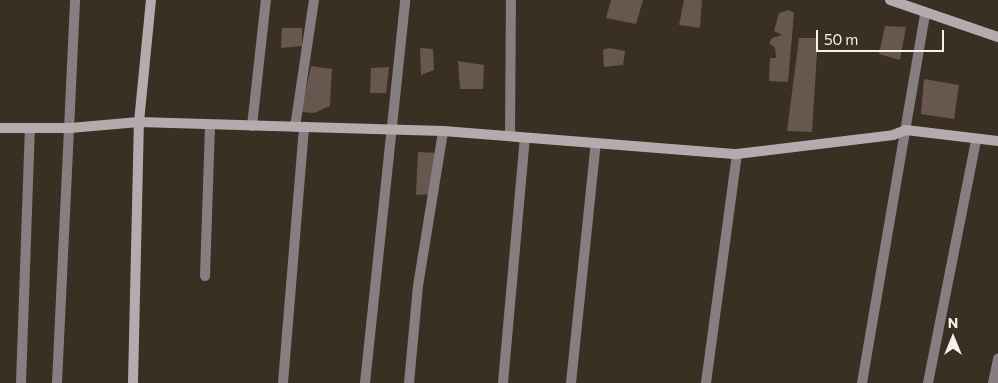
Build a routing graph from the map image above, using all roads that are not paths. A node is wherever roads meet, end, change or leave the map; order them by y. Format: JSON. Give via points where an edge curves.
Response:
{"nodes":[{"id":1,"x":75,"y":0,"type":"edge"},
{"id":2,"x":150,"y":0,"type":"edge"},
{"id":3,"x":266,"y":0,"type":"edge"},
{"id":4,"x":314,"y":0,"type":"edge"},
{"id":5,"x":406,"y":0,"type":"edge"},
{"id":6,"x":512,"y":0,"type":"edge"},
{"id":7,"x":890,"y":0,"type":"edge"},
{"id":8,"x":926,"y":12,"type":"junction"},
{"id":9,"x":998,"y":37,"type":"edge"},
{"id":10,"x":139,"y":122,"type":"junction"},
{"id":11,"x":210,"y":126,"type":"junction"},
{"id":12,"x":252,"y":126,"type":"junction"},
{"id":13,"x":300,"y":126,"type":"junction"},
{"id":14,"x":0,"y":128,"type":"edge"},
{"id":15,"x":30,"y":128,"type":"junction"},
{"id":16,"x":70,"y":128,"type":"junction"},
{"id":17,"x":906,"y":130,"type":"junction"},
{"id":18,"x":393,"y":131,"type":"junction"},
{"id":19,"x":444,"y":131,"type":"junction"},
{"id":20,"x":510,"y":136,"type":"junction"},
{"id":21,"x":525,"y":138,"type":"junction"},
{"id":22,"x":976,"y":141,"type":"junction"},
{"id":23,"x":998,"y":141,"type":"edge"},
{"id":24,"x":596,"y":143,"type":"junction"},
{"id":25,"x":737,"y":154,"type":"junction"},
{"id":26,"x":205,"y":276,"type":"dead end"},
{"id":27,"x":998,"y":359,"type":"edge"},
{"id":28,"x":21,"y":383,"type":"edge"},
{"id":29,"x":57,"y":383,"type":"edge"},
{"id":30,"x":133,"y":383,"type":"edge"},
{"id":31,"x":283,"y":383,"type":"edge"},
{"id":32,"x":365,"y":383,"type":"edge"},
{"id":33,"x":408,"y":383,"type":"edge"},
{"id":34,"x":504,"y":383,"type":"edge"},
{"id":35,"x":571,"y":383,"type":"edge"},
{"id":36,"x":706,"y":383,"type":"edge"},
{"id":37,"x":862,"y":383,"type":"edge"},
{"id":38,"x":928,"y":383,"type":"edge"},
{"id":39,"x":993,"y":383,"type":"edge"}],
"edges":[{"from":1,"to":16,"type":"street"},
{"from":2,"to":10,"type":"street"},
{"from":3,"to":12,"type":"street"},
{"from":4,"to":13,"type":"street"},
{"from":5,"to":18,"type":"street"},
{"from":6,"to":20,"type":"street"},
{"from":7,"to":8,"type":"street"},
{"from":8,"to":9,"type":"street"},
{"from":8,"to":17,"type":"street"},
{"from":10,"to":11,"type":"street"},
{"from":10,"to":16,"type":"street"},
{"from":10,"to":30,"type":"street"},
{"from":11,"to":12,"type":"street"},
{"from":11,"to":26,"type":"street"},
{"from":12,"to":13,"type":"street"},
{"from":13,"to":18,"type":"street"},
{"from":13,"to":31,"type":"street"},
{"from":14,"to":15,"type":"street"},
{"from":15,"to":16,"type":"street"},
{"from":15,"to":28,"type":"street"},
{"from":16,"to":29,"type":"street"},
{"from":17,"to":22,"type":"street"},
{"from":17,"to":25,"type":"street","via":[[893,135]]},
{"from":17,"to":37,"type":"street"},
{"from":18,"to":19,"type":"street"},
{"from":18,"to":32,"type":"street"},
{"from":19,"to":20,"type":"street"},
{"from":19,"to":33,"type":"street","via":[[418,286]]},
{"from":20,"to":21,"type":"street"},
{"from":21,"to":24,"type":"street"},
{"from":21,"to":34,"type":"street"},
{"from":22,"to":23,"type":"street"},
{"from":22,"to":38,"type":"street"},
{"from":24,"to":25,"type":"street"},
{"from":24,"to":35,"type":"street"},
{"from":25,"to":36,"type":"street"},
{"from":27,"to":39,"type":"street"}]}
